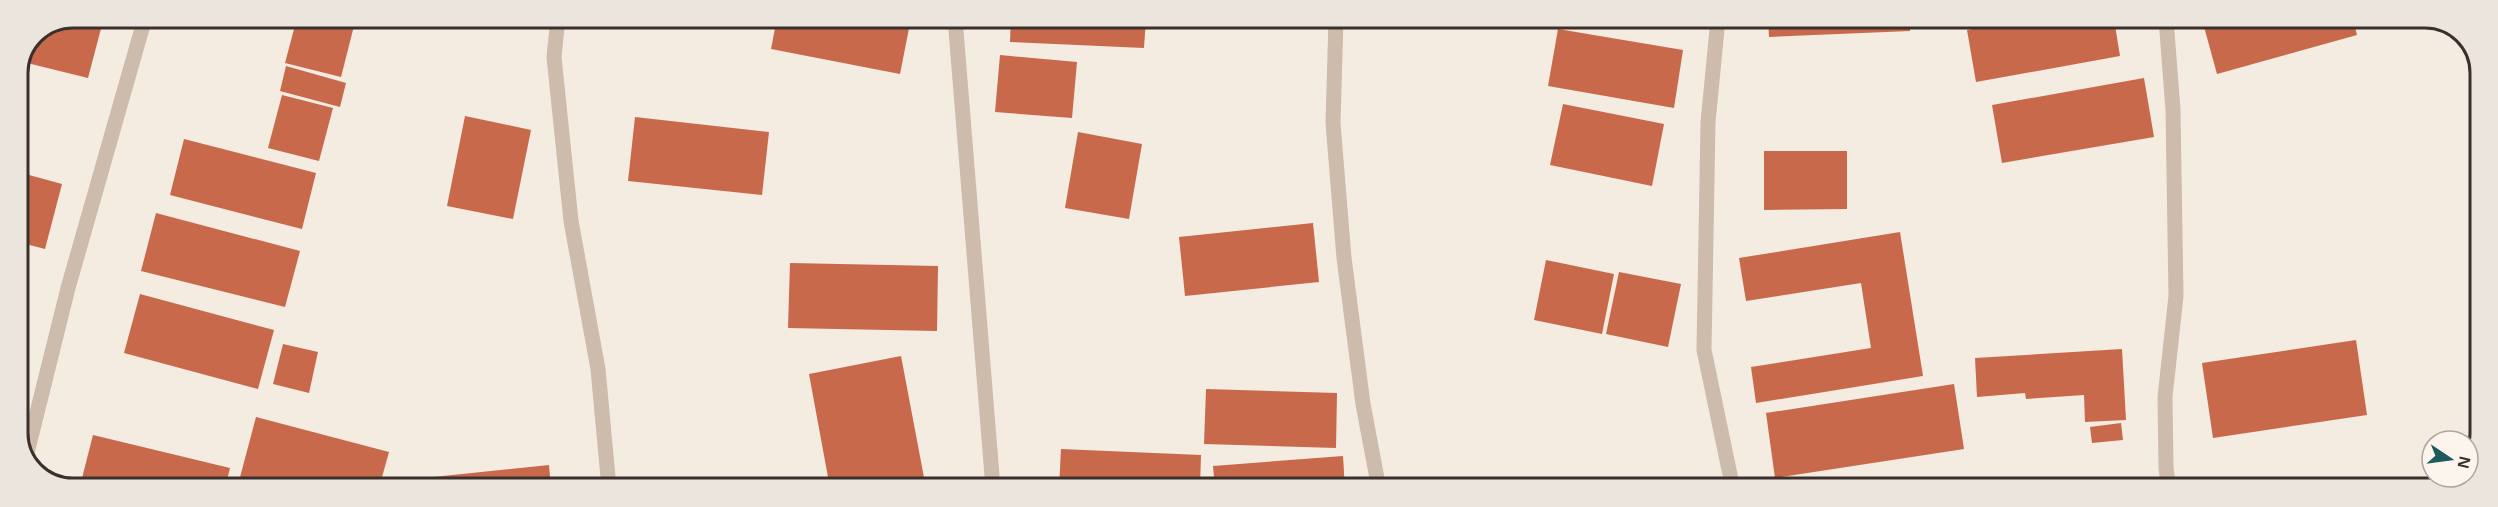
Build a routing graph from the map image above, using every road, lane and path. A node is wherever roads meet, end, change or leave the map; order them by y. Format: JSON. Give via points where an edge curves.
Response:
{"nodes":[{"id":1,"x":142,"y":28,"type":"edge"},
{"id":2,"x":557,"y":28,"type":"edge"},
{"id":3,"x":956,"y":28,"type":"edge"},
{"id":4,"x":1336,"y":28,"type":"edge"},
{"id":5,"x":1717,"y":28,"type":"edge"},
{"id":6,"x":2167,"y":28,"type":"edge"},
{"id":7,"x":29,"y":443,"type":"edge"},
{"id":8,"x":608,"y":478,"type":"edge"},
{"id":9,"x":992,"y":478,"type":"edge"},
{"id":10,"x":1378,"y":478,"type":"edge"},
{"id":11,"x":1731,"y":478,"type":"edge"},
{"id":12,"x":2167,"y":478,"type":"edge"}],
"edges":[{"from":1,"to":7,"type":"street","via":[[68,288]]},
{"from":2,"to":8,"type":"street","via":[[554,57],[571,221],[598,369]]},
{"from":3,"to":9,"type":"street"},
{"from":4,"to":10,"type":"street","via":[[1333,123],[1344,258],[1363,404]]},
{"from":5,"to":11,"type":"street","via":[[1708,122],[1704,350]]},
{"from":6,"to":12,"type":"street","via":[[2173,110],[2176,296],[2165,397]]}]}
